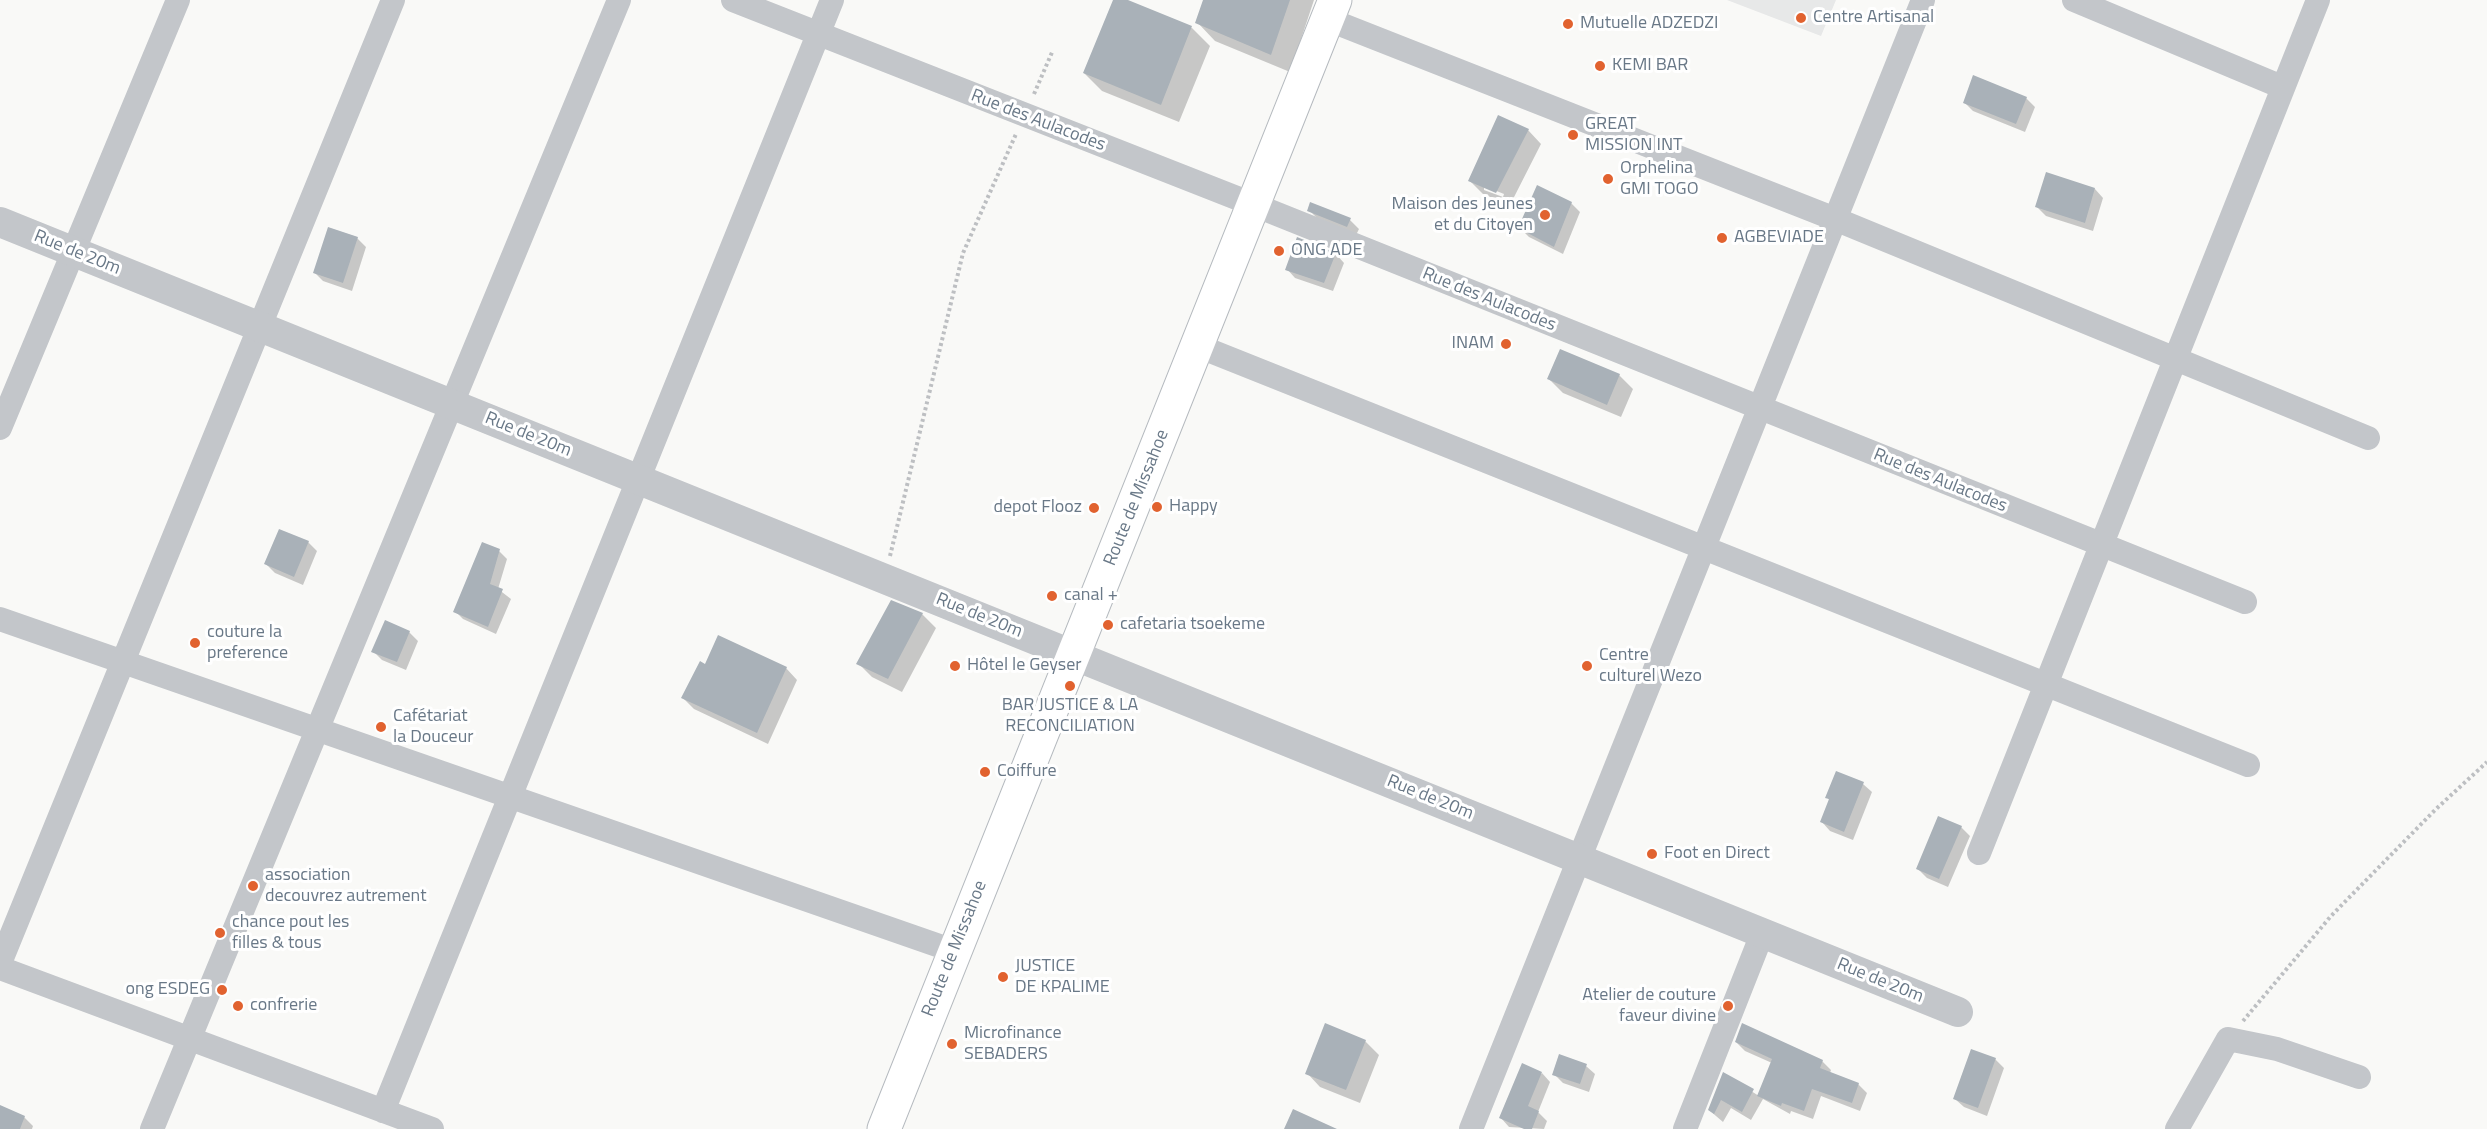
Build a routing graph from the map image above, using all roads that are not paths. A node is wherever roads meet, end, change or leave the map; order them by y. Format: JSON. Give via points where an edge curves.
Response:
{"nodes":[{"id":1,"x":178,"y":0,"type":"edge"},
{"id":2,"x":393,"y":0,"type":"edge"},
{"id":3,"x":619,"y":0,"type":"edge"},
{"id":4,"x":733,"y":0,"type":"edge"},
{"id":5,"x":832,"y":0,"type":"edge"},
{"id":6,"x":1923,"y":0,"type":"edge"},
{"id":7,"x":2074,"y":0,"type":"edge"},
{"id":8,"x":2318,"y":0,"type":"edge"},
{"id":9,"x":1331,"y":9,"type":"edge"},
{"id":10,"x":818,"y":34,"type":"junction"},
{"id":11,"x":2282,"y":87,"type":"junction"},
{"id":12,"x":1252,"y":204,"type":"junction"},
{"id":13,"x":1835,"y":219,"type":"junction"},
{"id":14,"x":0,"y":222,"type":"edge"},
{"id":15,"x":74,"y":251,"type":"junction"},
{"id":16,"x":260,"y":326,"type":"junction"},
{"id":17,"x":1198,"y":346,"type":"junction"},
{"id":18,"x":2175,"y":359,"type":"junction"},
{"id":19,"x":452,"y":404,"type":"junction"},
{"id":20,"x":1759,"y":408,"type":"junction"},
{"id":21,"x":0,"y":428,"type":"edge"},
{"id":22,"x":2368,"y":438,"type":"dead end"},
{"id":23,"x":638,"y":478,"type":"junction"},
{"id":24,"x":2101,"y":545,"type":"junction"},
{"id":25,"x":1704,"y":548,"type":"junction"},
{"id":26,"x":2245,"y":602,"type":"dead end"},
{"id":27,"x":0,"y":619,"type":"edge"},
{"id":28,"x":1074,"y":654,"type":"junction"},
{"id":29,"x":123,"y":662,"type":"junction"},
{"id":30,"x":2046,"y":684,"type":"junction"},
{"id":31,"x":317,"y":729,"type":"junction"},
{"id":32,"x":2248,"y":765,"type":"dead end"},
{"id":33,"x":510,"y":796,"type":"junction"},
{"id":34,"x":1979,"y":853,"type":"dead end"},
{"id":35,"x":1579,"y":858,"type":"junction"},
{"id":36,"x":1762,"y":934,"type":"junction"},
{"id":37,"x":954,"y":951,"type":"junction"},
{"id":38,"x":0,"y":963,"type":"edge"},
{"id":39,"x":0,"y":968,"type":"edge"},
{"id":40,"x":1958,"y":1012,"type":"dead end"},
{"id":41,"x":189,"y":1039,"type":"junction"},
{"id":42,"x":2359,"y":1077,"type":"dead end"},
{"id":43,"x":383,"y":1111,"type":"junction"},
{"id":44,"x":152,"y":1129,"type":"edge"},
{"id":45,"x":432,"y":1129,"type":"edge"},
{"id":46,"x":884,"y":1129,"type":"edge"},
{"id":47,"x":1471,"y":1129,"type":"edge"},
{"id":48,"x":1685,"y":1129,"type":"edge"},
{"id":49,"x":2177,"y":1129,"type":"edge"}],
"edges":[{"from":1,"to":15,"type":"street"},
{"from":2,"to":16,"type":"street"},
{"from":3,"to":19,"type":"street"},
{"from":4,"to":10,"type":"street","name":"Rue des Aulacodes"},
{"from":5,"to":10,"type":"street"},
{"from":6,"to":13,"type":"street"},
{"from":7,"to":11,"type":"street"},
{"from":8,"to":11,"type":"street"},
{"from":9,"to":12,"type":"main road","name":"Route de Missahoe"},
{"from":9,"to":13,"type":"street"},
{"from":10,"to":12,"type":"street","name":"Rue des Aulacodes"},
{"from":10,"to":23,"type":"street"},
{"from":11,"to":18,"type":"street"},
{"from":12,"to":17,"type":"main road","name":"Route de Missahoe"},
{"from":12,"to":20,"type":"street","name":"Rue des Aulacodes"},
{"from":13,"to":18,"type":"street"},
{"from":13,"to":20,"type":"street"},
{"from":14,"to":15,"type":"street","name":"Rue de 20m"},
{"from":15,"to":16,"type":"street","name":"Rue de 20m"},
{"from":15,"to":21,"type":"street"},
{"from":16,"to":19,"type":"street","name":"Rue de 20m"},
{"from":16,"to":29,"type":"street"},
{"from":17,"to":25,"type":"street"},
{"from":17,"to":28,"type":"main road","name":"Route de Missahoe"},
{"from":18,"to":22,"type":"street"},
{"from":18,"to":24,"type":"street"},
{"from":19,"to":23,"type":"street","name":"Rue de 20m"},
{"from":19,"to":31,"type":"street"},
{"from":20,"to":24,"type":"street","name":"Rue des Aulacodes"},
{"from":20,"to":25,"type":"street"},
{"from":23,"to":28,"type":"street","name":"Rue de 20m"},
{"from":23,"to":33,"type":"street"},
{"from":24,"to":26,"type":"street","name":"Rue des Aulacodes"},
{"from":24,"to":30,"type":"street"},
{"from":25,"to":30,"type":"street"},
{"from":25,"to":35,"type":"street"},
{"from":27,"to":29,"type":"street"},
{"from":28,"to":35,"type":"street","name":"Rue de 20m"},
{"from":28,"to":37,"type":"main road","name":"Route de Missahoe"},
{"from":29,"to":31,"type":"street"},
{"from":29,"to":38,"type":"street"},
{"from":30,"to":32,"type":"street"},
{"from":30,"to":34,"type":"street"},
{"from":31,"to":33,"type":"street"},
{"from":31,"to":41,"type":"street"},
{"from":33,"to":37,"type":"street"},
{"from":33,"to":43,"type":"street"},
{"from":35,"to":36,"type":"street","name":"Rue de 20m"},
{"from":35,"to":47,"type":"street"},
{"from":36,"to":40,"type":"street","name":"Rue de 20m"},
{"from":36,"to":48,"type":"street"},
{"from":37,"to":46,"type":"main road","name":"Route de Missahoe"},
{"from":39,"to":41,"type":"street"},
{"from":41,"to":43,"type":"street"},
{"from":41,"to":44,"type":"street"},
{"from":42,"to":49,"type":"street","via":[[2277,1048],[2228,1039]]},
{"from":43,"to":45,"type":"street"}]}
